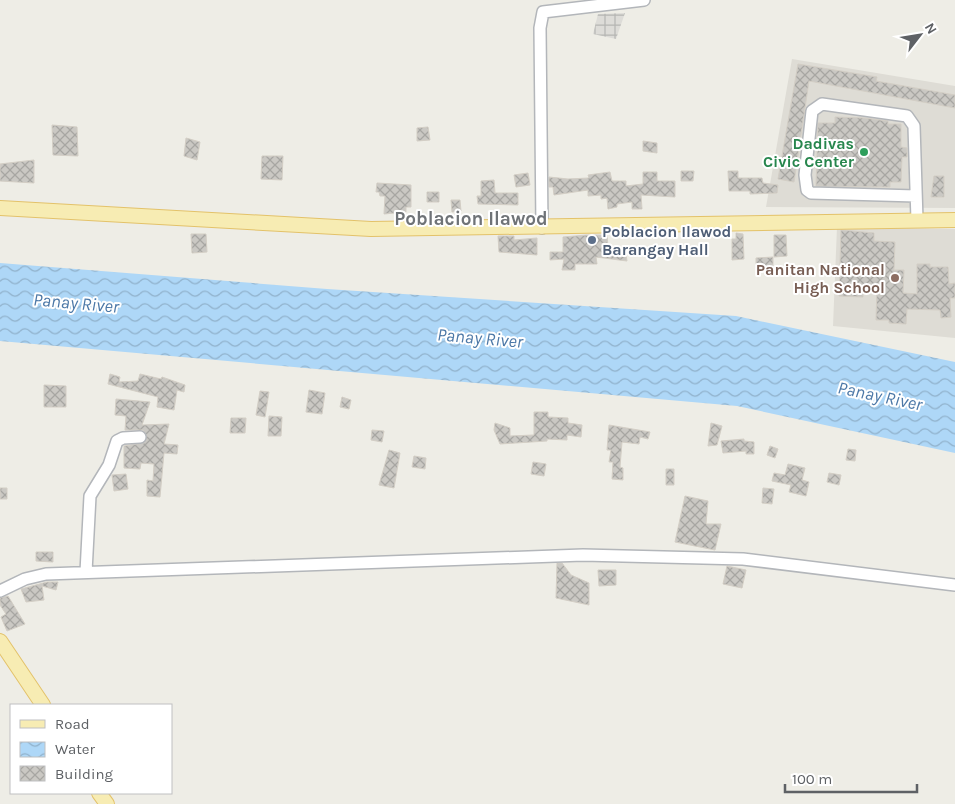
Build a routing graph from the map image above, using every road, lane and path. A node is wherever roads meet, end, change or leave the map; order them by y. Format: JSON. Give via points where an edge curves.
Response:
{"nodes":[{"id":1,"x":644,"y":0,"type":"edge"},
{"id":2,"x":916,"y":196,"type":"junction"},
{"id":3,"x":0,"y":208,"type":"edge"},
{"id":4,"x":917,"y":220,"type":"junction"},
{"id":5,"x":955,"y":220,"type":"edge"},
{"id":6,"x":542,"y":228,"type":"junction"},
{"id":7,"x":140,"y":437,"type":"dead end"},
{"id":8,"x":86,"y":572,"type":"junction"},
{"id":9,"x":955,"y":585,"type":"edge"},
{"id":10,"x":0,"y":591,"type":"edge"},
{"id":11,"x":0,"y":641,"type":"edge"},
{"id":12,"x":42,"y":704,"type":"edge"}],
"edges":[{"from":1,"to":6,"type":"street","via":[[543,12],[540,28]]},
{"from":2,"to":2,"type":"street","via":[[914,126],[911,119],[898,114],[822,104],[812,111],[805,175],[807,190],[811,193]]},
{"from":2,"to":4,"type":"street"},
{"from":3,"to":6,"type":"main road","via":[[371,229]]},
{"from":4,"to":5,"type":"main road"},
{"from":4,"to":6,"type":"main road"},
{"from":7,"to":8,"type":"street","via":[[117,441],[109,464],[90,496]]},
{"from":8,"to":9,"type":"street","via":[[592,556],[744,559]]},
{"from":8,"to":10,"type":"street","via":[[46,574],[25,579]]},
{"from":11,"to":12,"type":"main road"}]}
